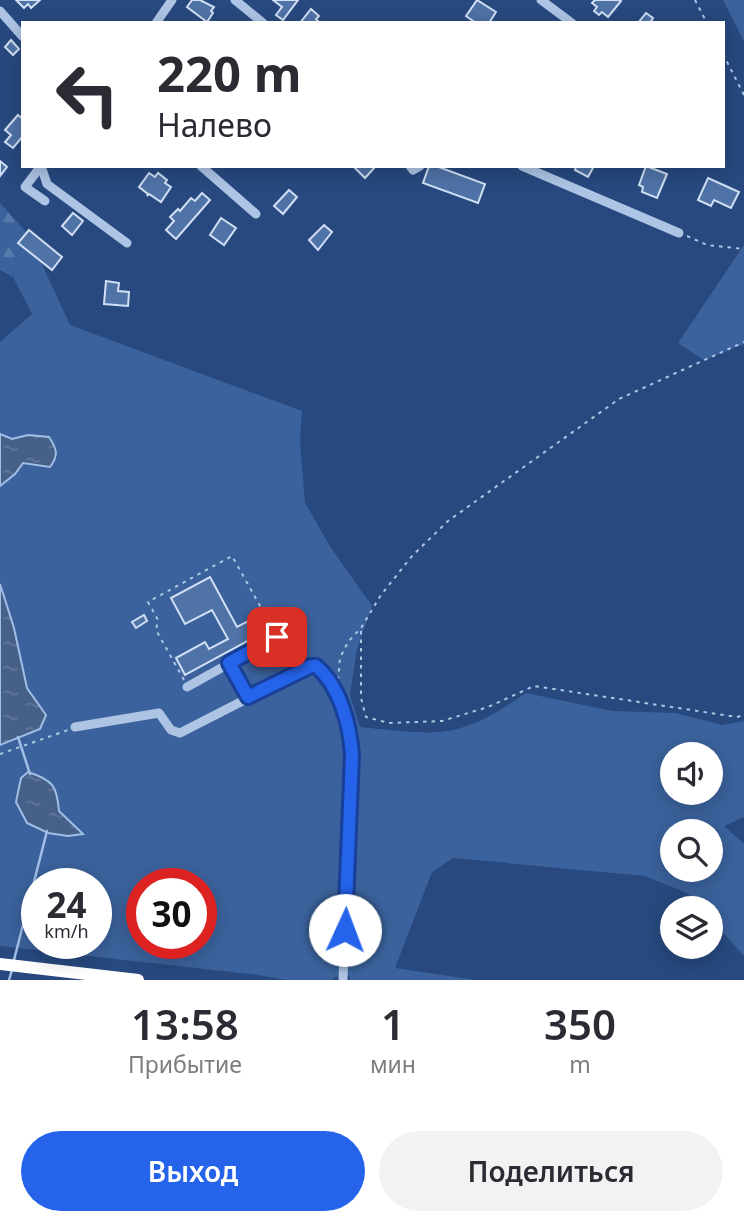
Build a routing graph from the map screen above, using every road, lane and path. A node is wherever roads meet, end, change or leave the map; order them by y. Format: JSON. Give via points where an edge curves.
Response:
{"nodes":[{"id":1,"x":172,"y":0,"type":"edge"},
{"id":2,"x":235,"y":0,"type":"edge"},
{"id":3,"x":541,"y":0,"type":"edge"},
{"id":4,"x":695,"y":0,"type":"edge"},
{"id":5,"x":0,"y":11,"type":"edge"},
{"id":6,"x":157,"y":21,"type":"edge"},
{"id":7,"x":261,"y":21,"type":"edge"},
{"id":8,"x":569,"y":21,"type":"edge"},
{"id":9,"x":705,"y":21,"type":"edge"},
{"id":10,"x":21,"y":35,"type":"edge"},
{"id":11,"x":725,"y":58,"type":"edge"},
{"id":12,"x":744,"y":95,"type":"edge"},
{"id":13,"x":39,"y":168,"type":"edge"},
{"id":14,"x":42,"y":168,"type":"edge"},
{"id":15,"x":203,"y":168,"type":"edge"},
{"id":16,"x":527,"y":168,"type":"edge"},
{"id":17,"x":45,"y":201,"type":"dead end"},
{"id":18,"x":256,"y":214,"type":"dead end"},
{"id":19,"x":679,"y":233,"type":"joint"},
{"id":20,"x":127,"y":243,"type":"dead end"},
{"id":21,"x":744,"y":249,"type":"edge"},
{"id":22,"x":744,"y":342,"type":"edge"},
{"id":23,"x":361,"y":628,"type":"junction"},
{"id":24,"x":277,"y":637,"type":"joint"},
{"id":25,"x":229,"y":663,"type":"junction"},
{"id":26,"x":187,"y":687,"type":"joint"},
{"id":27,"x":339,"y":688,"type":"dead end"},
{"id":28,"x":248,"y":697,"type":"junction"},
{"id":29,"x":744,"y":715,"type":"edge"},
{"id":30,"x":75,"y":727,"type":"joint"},
{"id":31,"x":0,"y":754,"type":"edge"},
{"id":32,"x":9,"y":965,"type":"edge"},
{"id":33,"x":138,"y":980,"type":"edge"},
{"id":34,"x":343,"y":980,"type":"edge"}],
"edges":[{"from":1,"to":6,"type":"street"},
{"from":2,"to":7,"type":"street"},
{"from":3,"to":8,"type":"street"},
{"from":4,"to":9,"type":"path"},
{"from":5,"to":10,"type":"street"},
{"from":11,"to":12,"type":"path"},
{"from":13,"to":17,"type":"street","via":[[25,187]]},
{"from":14,"to":20,"type":"street","via":[[47,184]]},
{"from":15,"to":18,"type":"street"},
{"from":16,"to":19,"type":"street"},
{"from":19,"to":21,"type":"path","via":[[707,245]]},
{"from":22,"to":23,"type":"path","via":[[619,398],[474,501],[412,556]]},
{"from":23,"to":27,"type":"path","via":[[340,658]]},
{"from":23,"to":29,"type":"path","via":[[360,698],[366,717],[389,723],[442,721],[534,686]]},
{"from":24,"to":25,"type":"street"},
{"from":24,"to":26,"type":"path","via":[[232,556],[148,603],[158,620],[156,630]]},
{"from":25,"to":26,"type":"street"},
{"from":25,"to":28,"type":"street"},
{"from":28,"to":30,"type":"street","via":[[180,733],[171,730],[159,713]]},
{"from":28,"to":34,"type":"street","via":[[316,666],[345,715],[352,755]]},
{"from":30,"to":31,"type":"path"},
{"from":32,"to":33,"type":"highway"}]}
